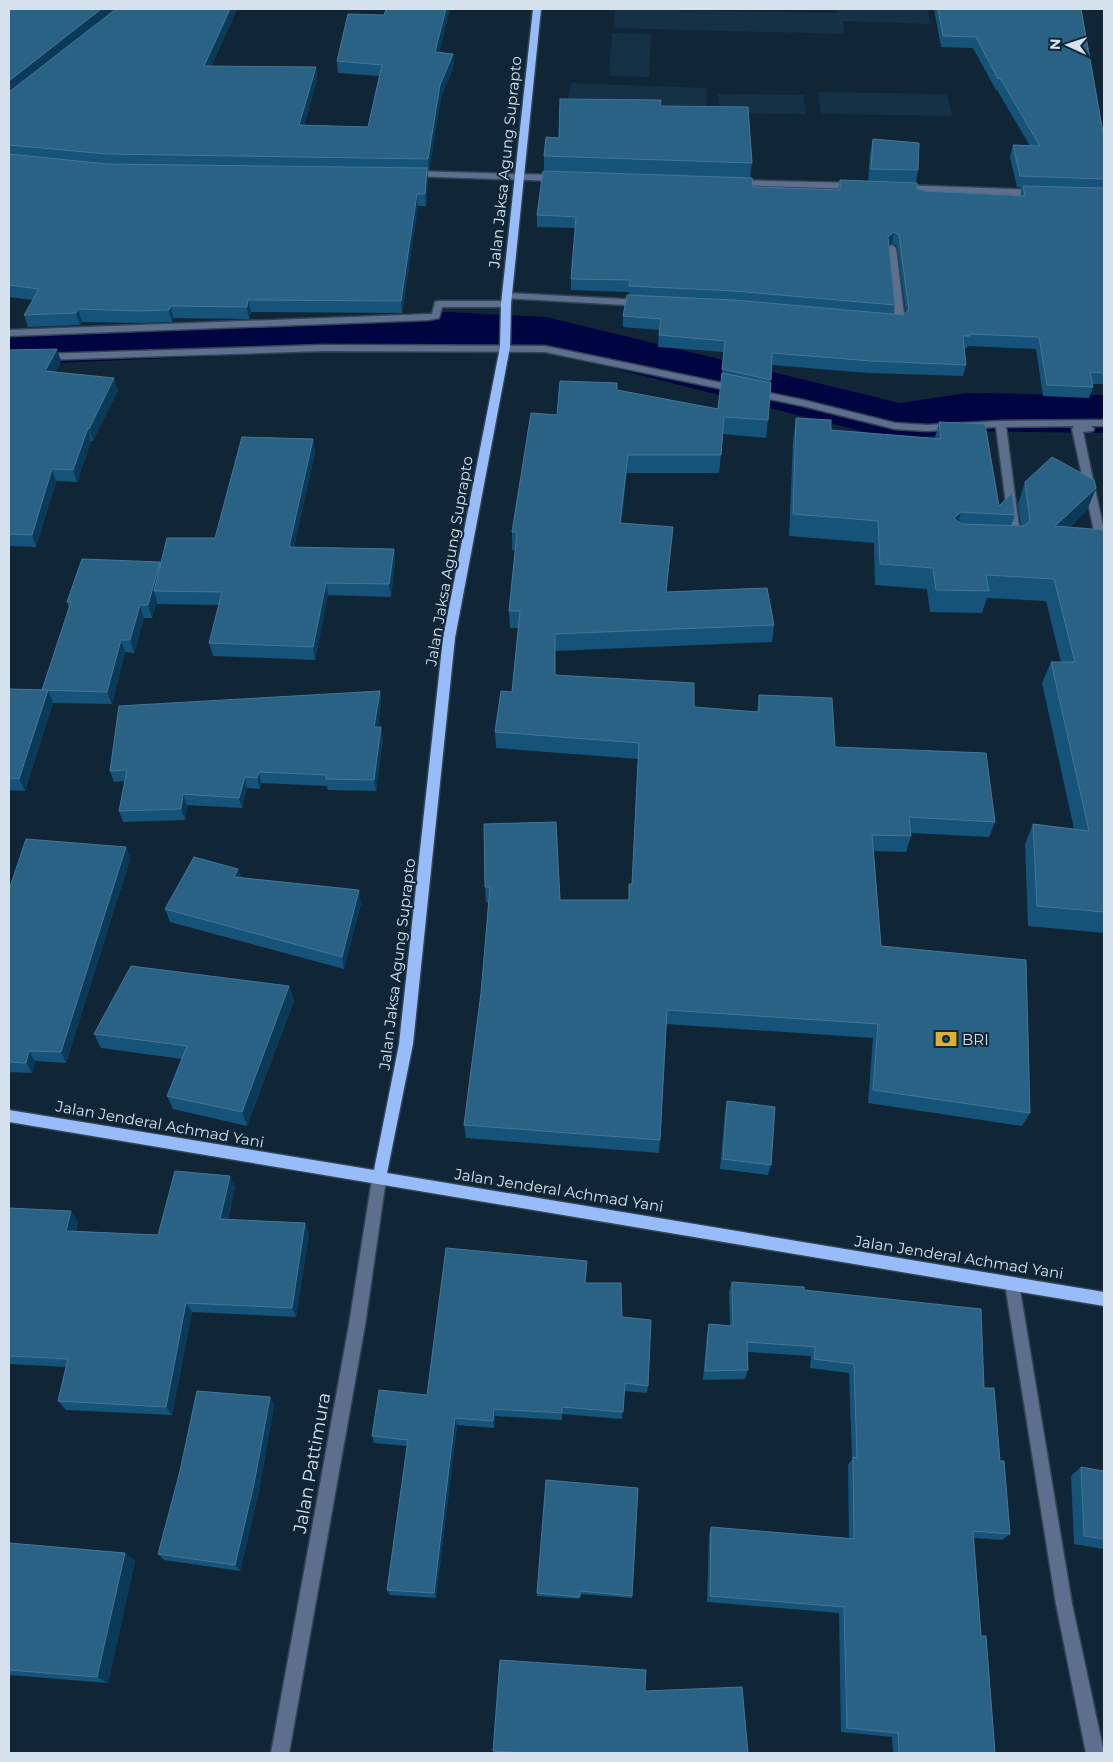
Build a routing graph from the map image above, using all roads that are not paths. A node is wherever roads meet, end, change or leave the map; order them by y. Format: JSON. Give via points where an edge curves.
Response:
{"nodes":[{"id":1,"x":537,"y":9,"type":"edge"},
{"id":2,"x":401,"y":174,"type":"edge"},
{"id":3,"x":518,"y":177,"type":"junction"},
{"id":4,"x":568,"y":178,"type":"edge"},
{"id":5,"x":726,"y":182,"type":"edge"},
{"id":6,"x":862,"y":186,"type":"edge"},
{"id":7,"x":889,"y":187,"type":"edge"},
{"id":8,"x":1045,"y":193,"type":"edge"},
{"id":9,"x":892,"y":248,"type":"edge"},
{"id":10,"x":507,"y":302,"type":"junction"},
{"id":11,"x":655,"y":303,"type":"edge"},
{"id":12,"x":880,"y":320,"type":"edge"},
{"id":13,"x":9,"y":333,"type":"edge"},
{"id":14,"x":505,"y":345,"type":"junction"},
{"id":15,"x":9,"y":358,"type":"edge"},
{"id":16,"x":1001,"y":424,"type":"junction"},
{"id":17,"x":1104,"y":424,"type":"edge"},
{"id":18,"x":1104,"y":429,"type":"edge"},
{"id":19,"x":1100,"y":531,"type":"edge"},
{"id":20,"x":1008,"y":542,"type":"edge"},
{"id":21,"x":9,"y":1116,"type":"edge"},
{"id":22,"x":380,"y":1179,"type":"junction"},
{"id":23,"x":1012,"y":1284,"type":"junction"},
{"id":24,"x":1104,"y":1299,"type":"edge"},
{"id":25,"x":280,"y":1753,"type":"edge"},
{"id":26,"x":1095,"y":1753,"type":"edge"}],
"edges":[{"from":1,"to":3,"type":"main road","name":"Jalan Jaksa Agung Suprapto"},
{"from":2,"to":3,"type":"street"},
{"from":3,"to":4,"type":"street"},
{"from":3,"to":10,"type":"main road","name":"Jalan Jaksa Agung Suprapto"},
{"from":5,"to":6,"type":"street"},
{"from":7,"to":8,"type":"street"},
{"from":9,"to":12,"type":"street","via":[[900,322]]},
{"from":10,"to":11,"type":"street"},
{"from":10,"to":13,"type":"street","via":[[438,304],[436,316],[429,317]]},
{"from":10,"to":14,"type":"main road","name":"Jalan Jaksa Agung Suprapto"},
{"from":14,"to":15,"type":"street"},
{"from":14,"to":16,"type":"street","via":[[545,349],[803,402],[895,426],[927,428]]},
{"from":14,"to":22,"type":"main road","name":"Jalan Jaksa Agung Suprapto","via":[[449,638],[406,1044]]},
{"from":16,"to":17,"type":"street"},
{"from":16,"to":20,"type":"street","via":[[1016,543]]},
{"from":18,"to":19,"type":"street","via":[[1077,429]]},
{"from":21,"to":22,"type":"main road","name":"Jalan Jenderal Achmad Yani"},
{"from":22,"to":23,"type":"main road","name":"Jalan Jenderal Achmad Yani"},
{"from":22,"to":25,"type":"street","name":"Jalan Pattimura","via":[[358,1325]]},
{"from":23,"to":24,"type":"main road","name":"Jalan Jenderal Achmad Yani"},
{"from":23,"to":26,"type":"street","via":[[1064,1604]]}]}
